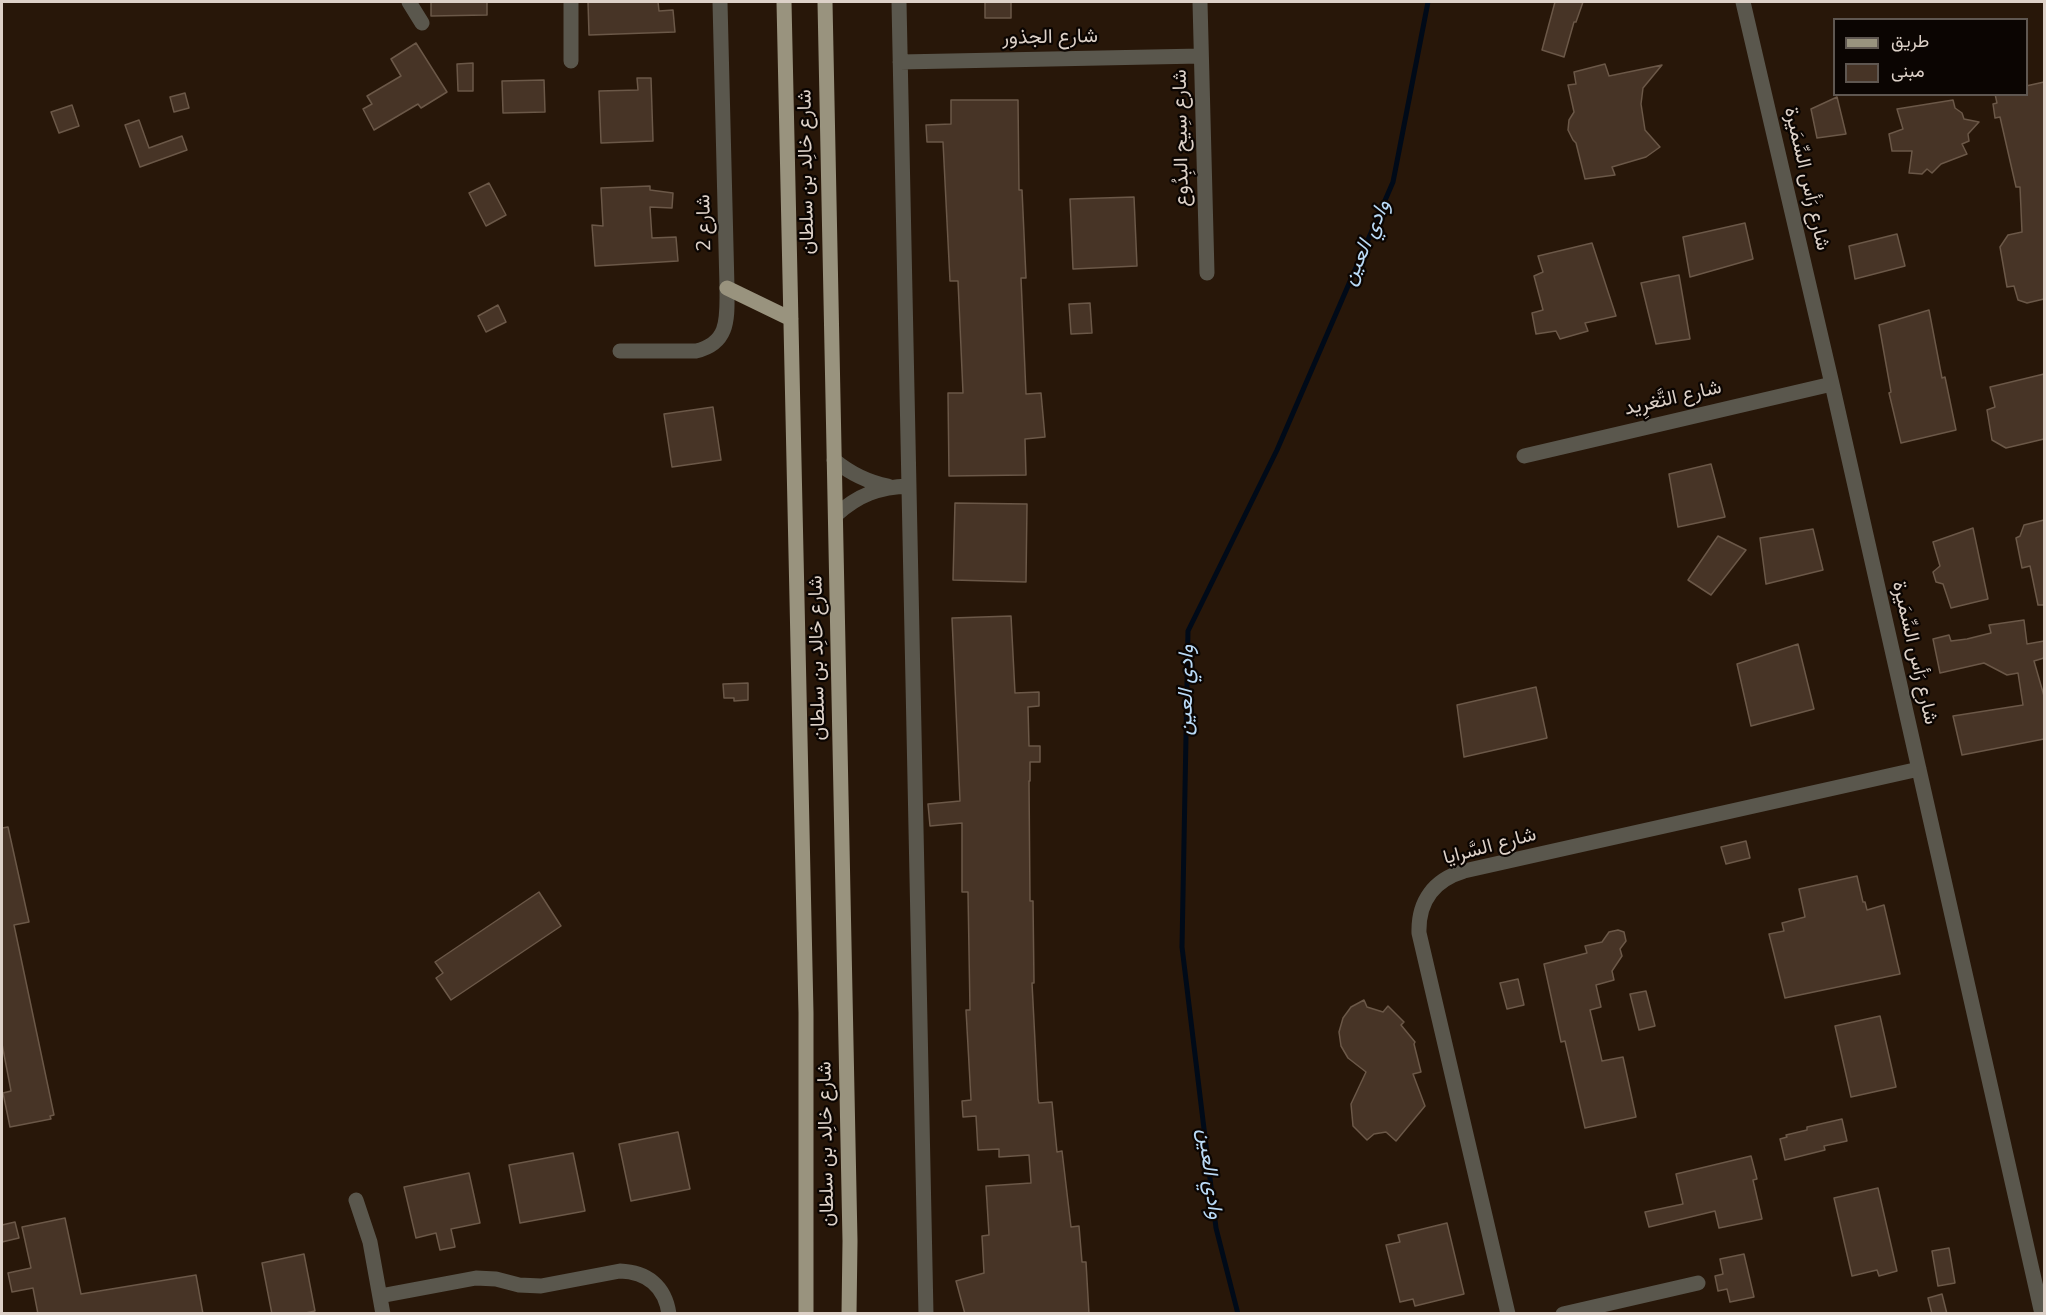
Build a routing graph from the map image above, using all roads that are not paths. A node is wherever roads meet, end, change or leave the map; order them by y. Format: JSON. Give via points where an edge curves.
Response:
{"nodes":[{"id":1,"x":409,"y":2,"type":"edge"},
{"id":2,"x":571,"y":2,"type":"edge"},
{"id":3,"x":720,"y":2,"type":"edge"},
{"id":4,"x":784,"y":2,"type":"edge"},
{"id":5,"x":825,"y":2,"type":"edge"},
{"id":6,"x":898,"y":2,"type":"edge"},
{"id":7,"x":1200,"y":2,"type":"edge"},
{"id":8,"x":1743,"y":2,"type":"edge"},
{"id":9,"x":422,"y":23,"type":"dead end"},
{"id":10,"x":1202,"y":56,"type":"junction"},
{"id":11,"x":571,"y":61,"type":"dead end"},
{"id":12,"x":900,"y":62,"type":"junction"},
{"id":13,"x":1207,"y":273,"type":"dead end"},
{"id":14,"x":728,"y":288,"type":"junction"},
{"id":15,"x":791,"y":319,"type":"junction"},
{"id":16,"x":620,"y":351,"type":"dead end"},
{"id":17,"x":1833,"y":384,"type":"junction"},
{"id":18,"x":1524,"y":456,"type":"dead end"},
{"id":19,"x":834,"y":460,"type":"junction"},
{"id":20,"x":891,"y":486,"type":"junction"},
{"id":21,"x":909,"y":486,"type":"junction"},
{"id":22,"x":836,"y":515,"type":"junction"},
{"id":23,"x":1919,"y":770,"type":"junction"},
{"id":24,"x":356,"y":1200,"type":"dead end"},
{"id":25,"x":2037,"y":1259,"type":"edge"},
{"id":26,"x":1698,"y":1283,"type":"dead end"},
{"id":27,"x":380,"y":1296,"type":"junction"},
{"id":28,"x":383,"y":1314,"type":"edge"},
{"id":29,"x":669,"y":1314,"type":"edge"},
{"id":30,"x":806,"y":1314,"type":"edge"},
{"id":31,"x":849,"y":1314,"type":"edge"},
{"id":32,"x":926,"y":1314,"type":"edge"},
{"id":33,"x":1508,"y":1314,"type":"edge"},
{"id":34,"x":1563,"y":1314,"type":"edge"},
{"id":35,"x":2042,"y":1314,"type":"edge"}],
"edges":[{"from":1,"to":9,"type":"street"},
{"from":2,"to":11,"type":"street"},
{"from":3,"to":14,"type":"street","name":"شارع 2"},
{"from":4,"to":15,"type":"main road","name":"شارع خالِد بن سلطان"},
{"from":5,"to":19,"type":"main road","name":"شارع خالِد بن سلطان"},
{"from":6,"to":12,"type":"street"},
{"from":7,"to":10,"type":"street","name":"شارع سِيح البِدُوع"},
{"from":8,"to":17,"type":"street","name":"شارع رَأس السِّمَيرة"},
{"from":10,"to":12,"type":"street","name":"شارع الجذور"},
{"from":10,"to":13,"type":"street","name":"شارع سِيح البِدُوع"},
{"from":12,"to":21,"type":"street"},
{"from":14,"to":15,"type":"main road"},
{"from":14,"to":16,"type":"street","name":"شارع 2","via":[[726,324],[712,346],[696,351]]},
{"from":15,"to":30,"type":"main road","name":"شارع خالِد بن سلطان","via":[[806,990]]},
{"from":17,"to":18,"type":"street","name":"شارع التَّغرِيد"},
{"from":17,"to":23,"type":"street","name":"شارع رَأس السِّمَيرة"},
{"from":19,"to":20,"type":"street","via":[[854,475]]},
{"from":19,"to":22,"type":"main road","name":"شارع خالِد بن سلطان"},
{"from":20,"to":21,"type":"street"},
{"from":20,"to":22,"type":"street","via":[[856,499]]},
{"from":21,"to":32,"type":"street"},
{"from":22,"to":31,"type":"main road","name":"شارع خالِد بن سلطان"},
{"from":23,"to":25,"type":"street","name":"شارع رَأس السِّمَيرة"},
{"from":23,"to":33,"type":"street","name":"شارع السَّرايا","via":[[1464,871],[1442,880],[1429,893],[1421,909],[1419,933]]},
{"from":24,"to":27,"type":"street","via":[[370,1242]]},
{"from":25,"to":35,"type":"street","name":"شارع رَأس السِّمَيرة"},
{"from":26,"to":34,"type":"street"},
{"from":27,"to":28,"type":"street"},
{"from":27,"to":29,"type":"street","via":[[476,1278],[541,1286],[631,1271],[660,1288]]}]}
